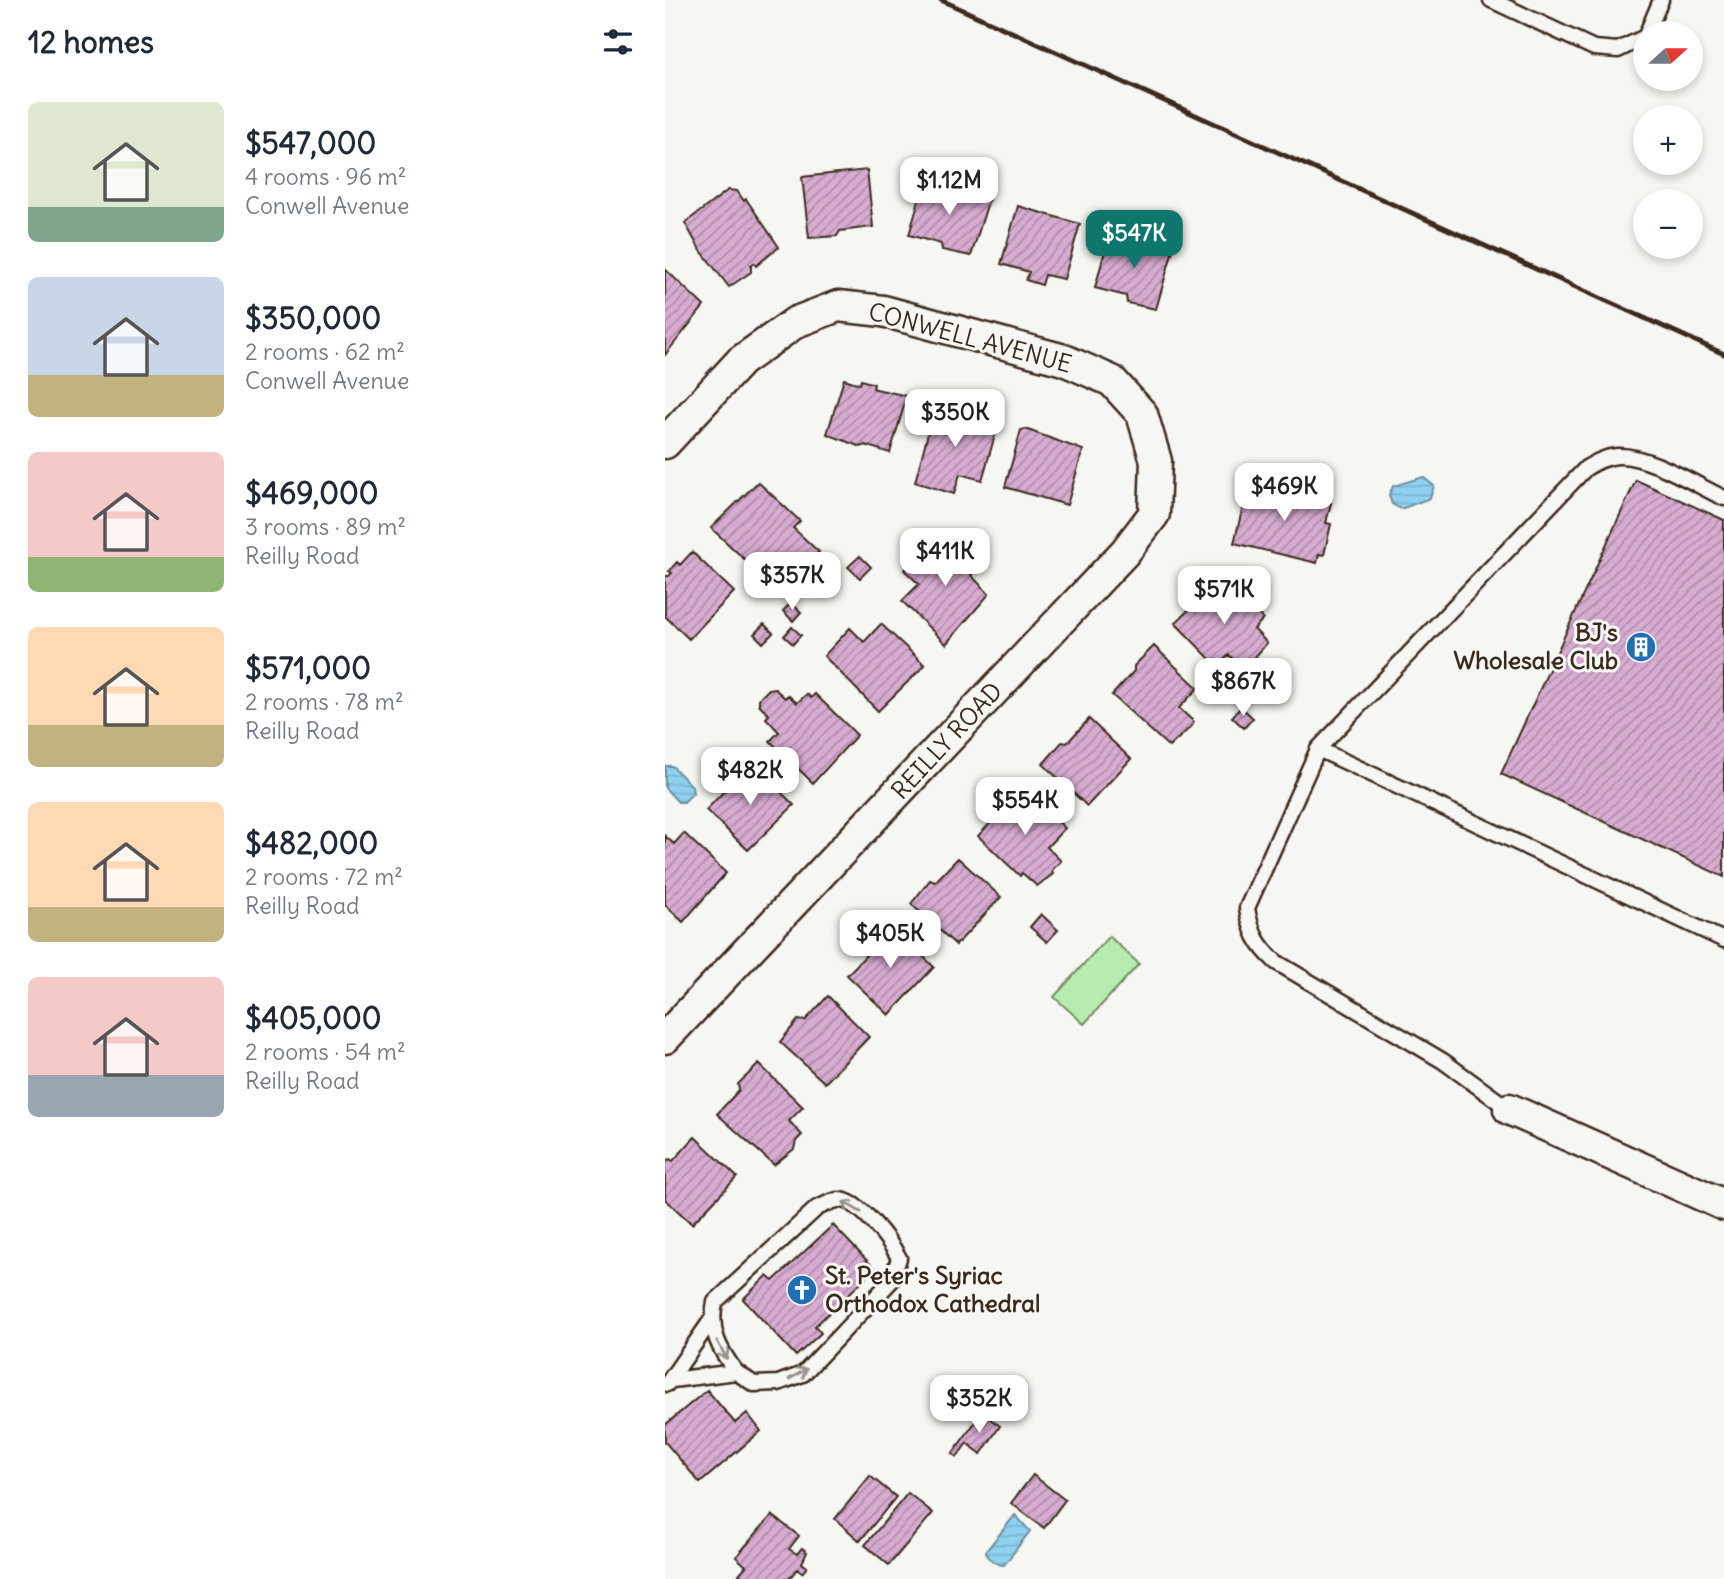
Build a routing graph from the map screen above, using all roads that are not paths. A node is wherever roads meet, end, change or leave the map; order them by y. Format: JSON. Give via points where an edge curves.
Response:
{"nodes":[{"id":1,"x":1491,"y":0,"type":"edge"},
{"id":2,"x":1661,"y":0,"type":"edge"},
{"id":3,"x":1652,"y":21,"type":"edge"},
{"id":4,"x":1633,"y":42,"type":"edge"},
{"id":5,"x":1142,"y":414,"type":"joint"},
{"id":6,"x":665,"y":443,"type":"edge"},
{"id":7,"x":1724,"y":498,"type":"edge"},
{"id":8,"x":1318,"y":749,"type":"junction"},
{"id":9,"x":1724,"y":940,"type":"edge"},
{"id":10,"x":665,"y":1038,"type":"edge"},
{"id":11,"x":1509,"y":1109,"type":"joint"},
{"id":12,"x":1724,"y":1205,"type":"edge"},
{"id":13,"x":712,"y":1319,"type":"junction"},
{"id":14,"x":736,"y":1372,"type":"junction"},
{"id":15,"x":668,"y":1383,"type":"edge"}],
"edges":[{"from":1,"to":4,"type":"lane","via":[[1594,48],[1618,50]]},
{"from":2,"to":3,"type":"lane"},
{"from":5,"to":6,"type":"street","name":"CONWELL AVENUE","via":[[1112,381],[1064,360],[883,311],[838,306],[796,322],[741,361]]},
{"from":5,"to":10,"type":"street","name":"REILLY ROAD","via":[[1156,461],[1154,514],[1125,552]]},
{"from":7,"to":8,"type":"lane","via":[[1642,460],[1618,456],[1586,468]]},
{"from":8,"to":9,"type":"lane"},
{"from":8,"to":11,"type":"lane","via":[[1247,908],[1260,947],[1276,962],[1443,1061]]},
{"from":11,"to":12,"type":"street"},
{"from":13,"to":14,"type":"lane","one_way":true,"via":[[717,1346]]},
{"from":14,"to":13,"type":"lane","one_way":true,"via":[[754,1384],[778,1383],[803,1374],[892,1280],[899,1258],[890,1240],[854,1205],[839,1200],[817,1208],[715,1302]]},
{"from":13,"to":15,"type":"lane"},
{"from":14,"to":15,"type":"lane"}]}
